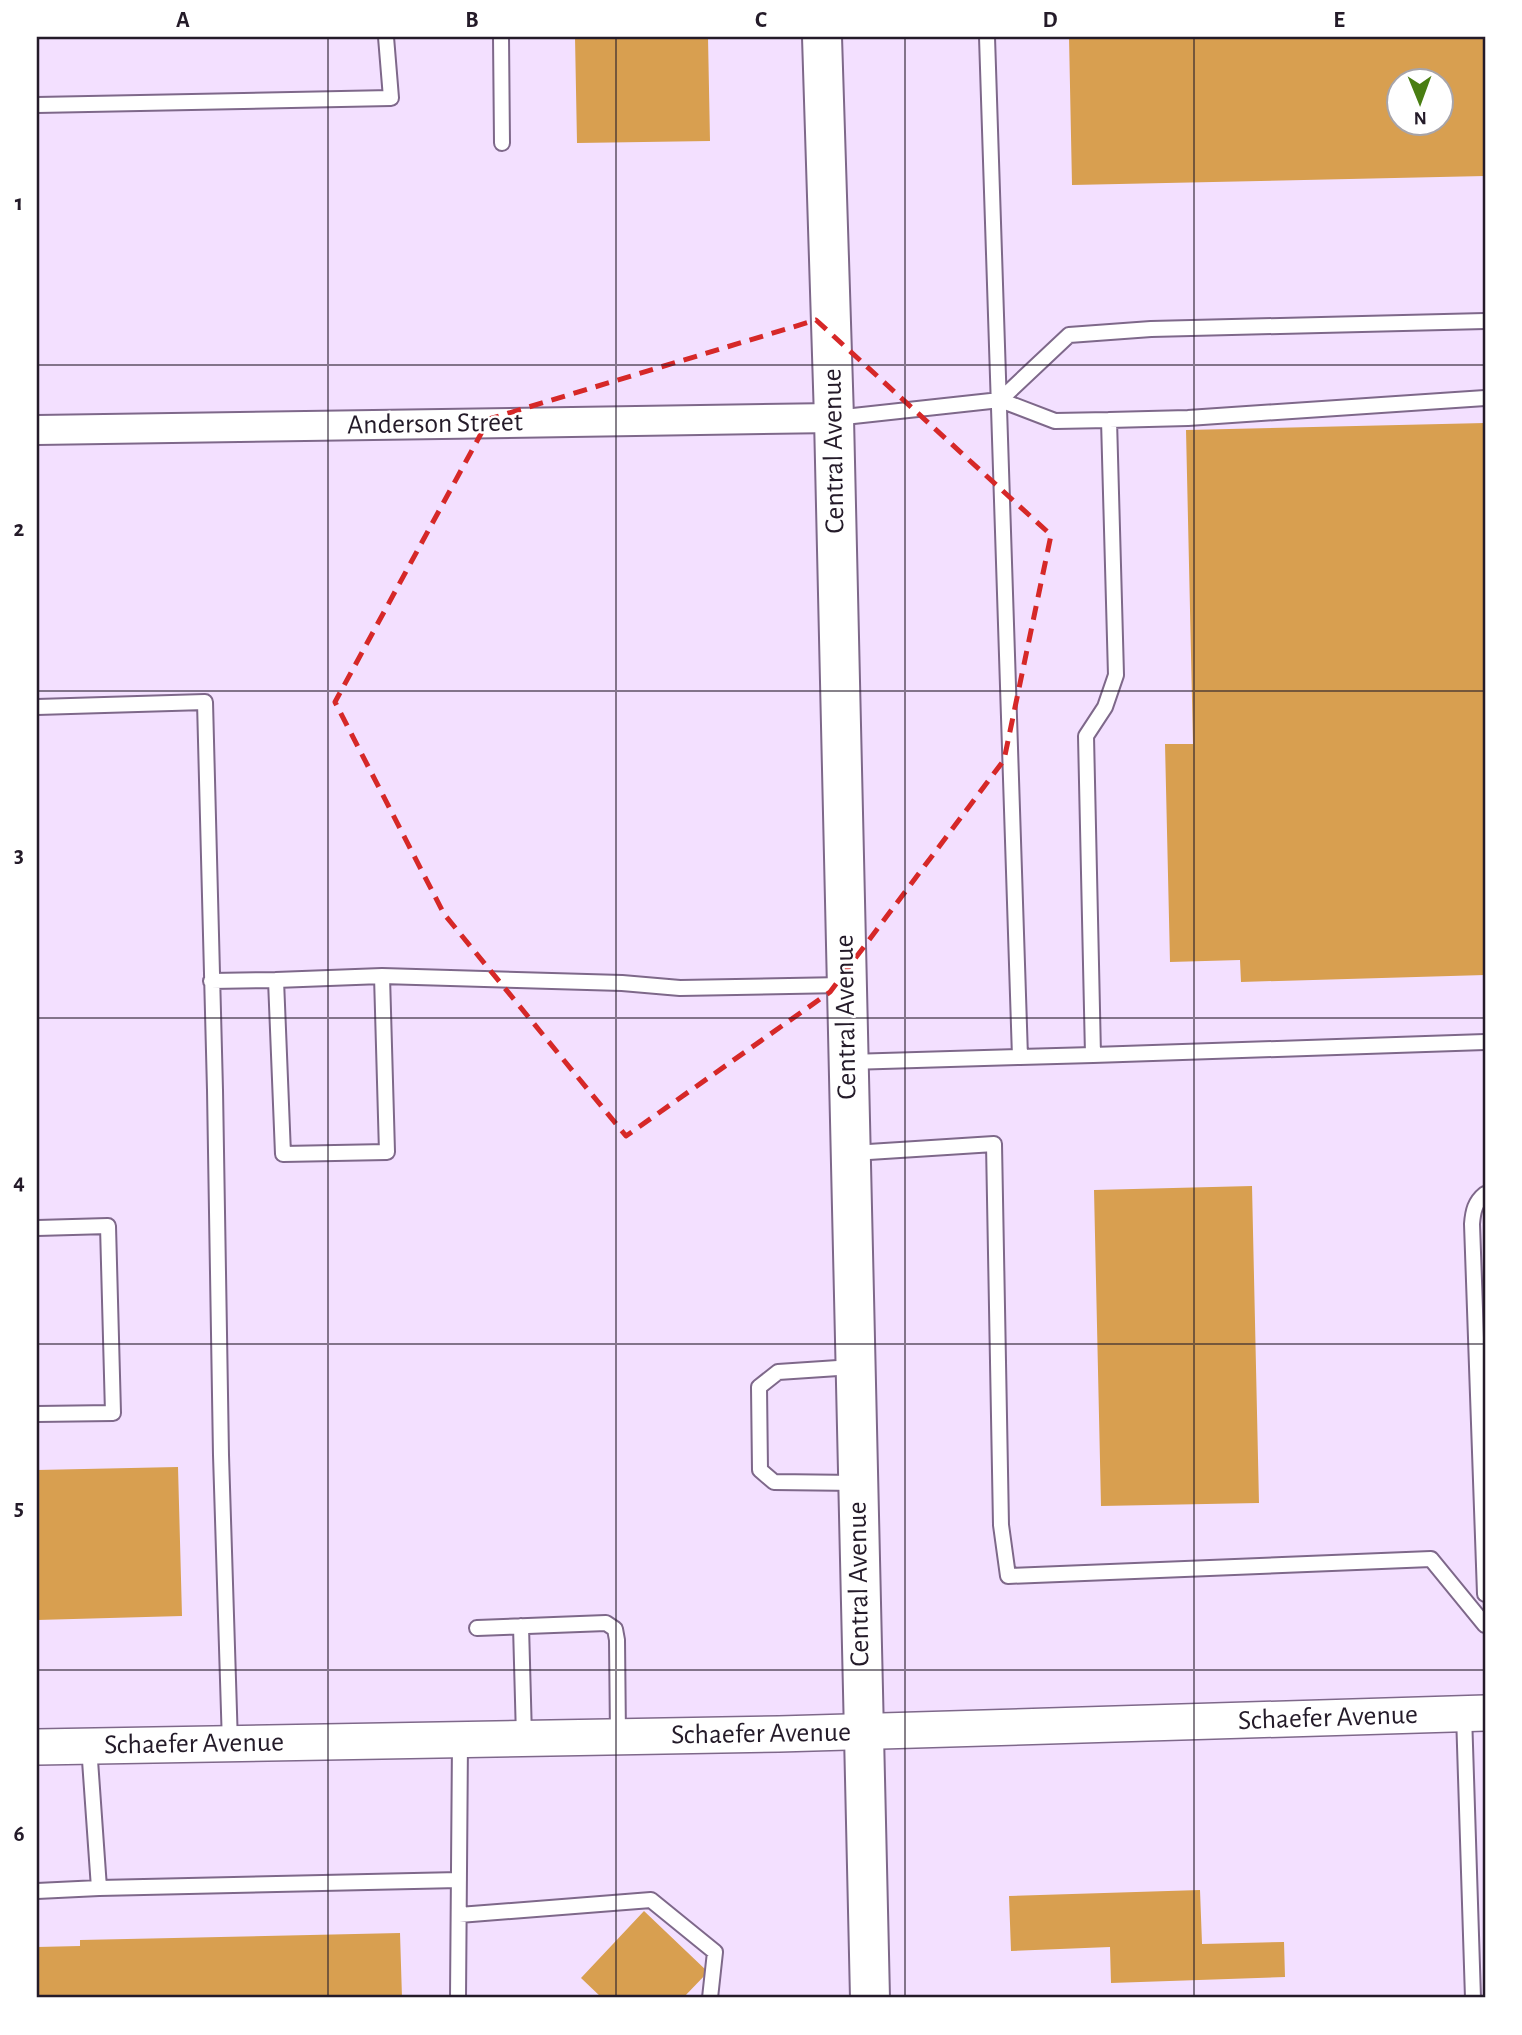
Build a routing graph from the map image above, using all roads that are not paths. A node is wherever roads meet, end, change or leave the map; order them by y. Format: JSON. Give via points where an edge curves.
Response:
{"nodes":[{"id":1,"x":386,"y":37,"type":"edge"},
{"id":2,"x":501,"y":37,"type":"edge"},
{"id":3,"x":822,"y":37,"type":"edge"},
{"id":4,"x":987,"y":37,"type":"edge"},
{"id":5,"x":37,"y":105,"type":"edge"},
{"id":6,"x":502,"y":143,"type":"dead end"},
{"id":7,"x":1485,"y":321,"type":"edge"},
{"id":8,"x":1485,"y":398,"type":"edge"},
{"id":9,"x":1000,"y":400,"type":"junction"},
{"id":10,"x":834,"y":418,"type":"junction"},
{"id":11,"x":1109,"y":419,"type":"junction"},
{"id":12,"x":37,"y":430,"type":"edge"},
{"id":13,"x":37,"y":707,"type":"edge"},
{"id":14,"x":382,"y":976,"type":"junction"},
{"id":15,"x":276,"y":980,"type":"junction"},
{"id":16,"x":211,"y":981,"type":"junction"},
{"id":17,"x":845,"y":985,"type":"junction"},
{"id":18,"x":1485,"y":1042,"type":"edge"},
{"id":19,"x":1093,"y":1055,"type":"junction"},
{"id":20,"x":1020,"y":1057,"type":"junction"},
{"id":21,"x":847,"y":1062,"type":"junction"},
{"id":22,"x":849,"y":1153,"type":"junction"},
{"id":23,"x":1485,"y":1194,"type":"edge"},
{"id":24,"x":37,"y":1228,"type":"edge"},
{"id":25,"x":855,"y":1367,"type":"junction"},
{"id":26,"x":37,"y":1414,"type":"edge"},
{"id":27,"x":857,"y":1483,"type":"junction"},
{"id":28,"x":1485,"y":1563,"type":"edge"},
{"id":29,"x":1485,"y":1594,"type":"edge"},
{"id":30,"x":1485,"y":1625,"type":"edge"},
{"id":31,"x":521,"y":1626,"type":"junction"},
{"id":32,"x":477,"y":1628,"type":"dead end"},
{"id":33,"x":1475,"y":1714,"type":"edge"},
{"id":34,"x":863,"y":1732,"type":"junction"},
{"id":35,"x":618,"y":1737,"type":"junction"},
{"id":36,"x":460,"y":1739,"type":"junction"},
{"id":37,"x":524,"y":1739,"type":"junction"},
{"id":38,"x":230,"y":1744,"type":"junction"},
{"id":39,"x":89,"y":1746,"type":"junction"},
{"id":40,"x":37,"y":1747,"type":"edge"},
{"id":41,"x":459,"y":1880,"type":"junction"},
{"id":42,"x":99,"y":1888,"type":"junction"},
{"id":43,"x":37,"y":1891,"type":"edge"},
{"id":44,"x":459,"y":1915,"type":"junction"},
{"id":45,"x":458,"y":1998,"type":"edge"},
{"id":46,"x":710,"y":1998,"type":"edge"},
{"id":47,"x":870,"y":1998,"type":"edge"},
{"id":48,"x":1473,"y":1998,"type":"edge"}],
"edges":[{"from":1,"to":5,"type":"lane","via":[[391,98]]},
{"from":2,"to":6,"type":"lane"},
{"from":3,"to":10,"type":"main road","name":"Central Avenue"},
{"from":4,"to":9,"type":"lane"},
{"from":7,"to":9,"type":"lane","via":[[1069,334]]},
{"from":8,"to":11,"type":"lane"},
{"from":9,"to":10,"type":"lane"},
{"from":9,"to":11,"type":"lane","via":[[1055,421]]},
{"from":9,"to":20,"type":"lane"},
{"from":10,"to":12,"type":"street","name":"Anderson Street"},
{"from":10,"to":17,"type":"main road","name":"Central Avenue"},
{"from":11,"to":19,"type":"lane","via":[[1116,676],[1105,707],[1086,736]]},
{"from":13,"to":16,"type":"lane","via":[[205,702]]},
{"from":14,"to":15,"type":"lane"},
{"from":14,"to":15,"type":"lane","via":[[387,1152],[284,1154]]},
{"from":14,"to":17,"type":"lane","via":[[680,988]]},
{"from":15,"to":16,"type":"lane"},
{"from":16,"to":38,"type":"lane"},
{"from":17,"to":21,"type":"main road","name":"Central Avenue"},
{"from":18,"to":19,"type":"lane"},
{"from":19,"to":20,"type":"lane"},
{"from":20,"to":21,"type":"lane"},
{"from":21,"to":22,"type":"main road","name":"Central Avenue"},
{"from":22,"to":25,"type":"main road","name":"Central Avenue"},
{"from":22,"to":30,"type":"lane","via":[[994,1144],[1001,1525],[1008,1576],[1432,1559]]},
{"from":23,"to":28,"type":"lane","via":[[1473,1211],[1472,1224]]},
{"from":24,"to":26,"type":"lane","via":[[108,1226],[113,1413]]},
{"from":25,"to":27,"type":"main road","name":"Central Avenue"},
{"from":25,"to":27,"type":"lane","via":[[778,1372],[759,1387],[760,1471],[774,1482]]},
{"from":27,"to":34,"type":"main road","name":"Central Avenue"},
{"from":28,"to":29,"type":"lane"},
{"from":31,"to":32,"type":"lane"},
{"from":31,"to":35,"type":"lane","via":[[606,1623],[615,1629]]},
{"from":31,"to":37,"type":"lane"},
{"from":33,"to":34,"type":"street","name":"Schaefer Avenue"},
{"from":33,"to":48,"type":"lane"},
{"from":34,"to":35,"type":"street","name":"Schaefer Avenue"},
{"from":34,"to":47,"type":"main road","name":"Central Avenue"},
{"from":35,"to":37,"type":"street","name":"Schaefer Avenue"},
{"from":36,"to":37,"type":"street","name":"Schaefer Avenue"},
{"from":36,"to":38,"type":"street","name":"Schaefer Avenue"},
{"from":36,"to":41,"type":"lane"},
{"from":38,"to":39,"type":"street","name":"Schaefer Avenue"},
{"from":39,"to":40,"type":"street","name":"Schaefer Avenue"},
{"from":39,"to":42,"type":"lane"},
{"from":41,"to":42,"type":"lane"},
{"from":41,"to":44,"type":"lane"},
{"from":42,"to":43,"type":"lane"},
{"from":44,"to":45,"type":"lane"},
{"from":44,"to":46,"type":"lane","via":[[651,1900],[715,1952]]}]}
